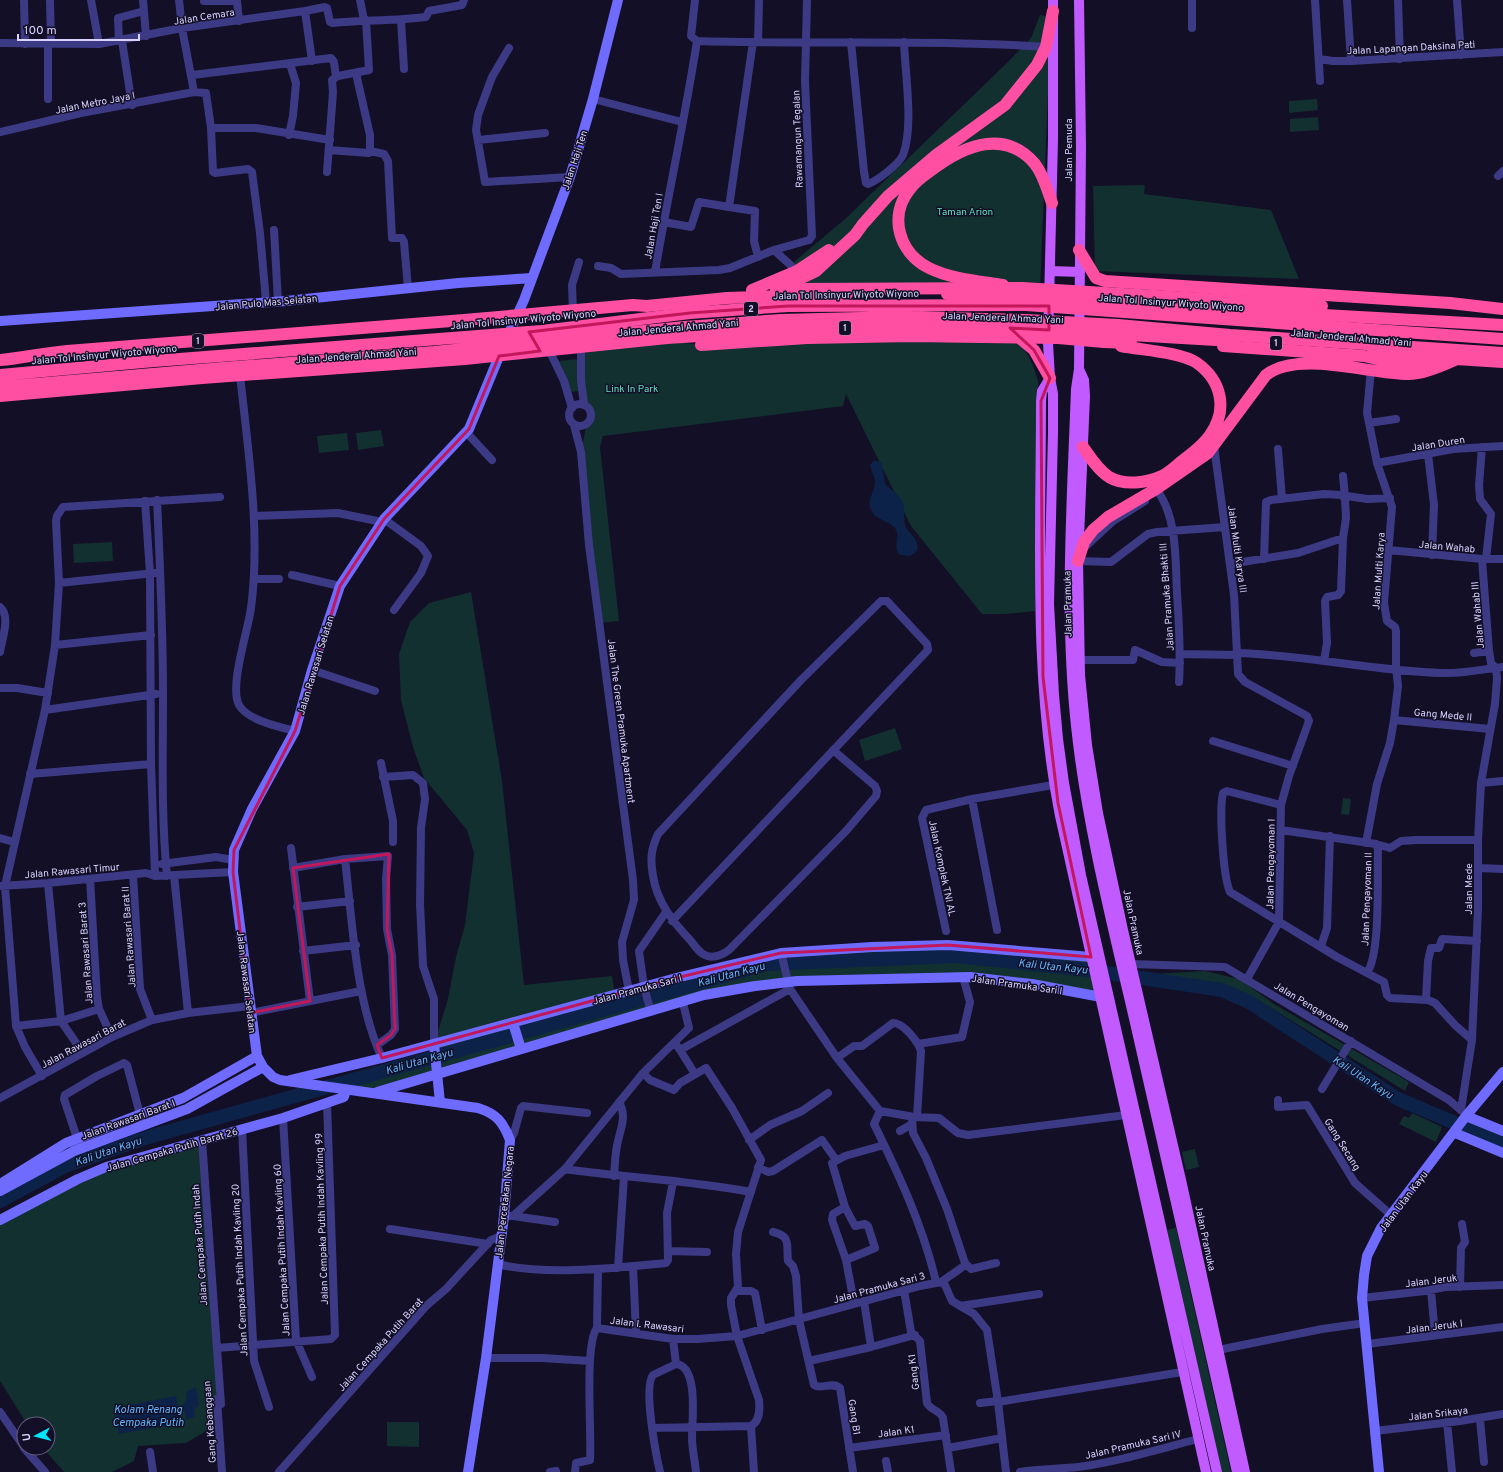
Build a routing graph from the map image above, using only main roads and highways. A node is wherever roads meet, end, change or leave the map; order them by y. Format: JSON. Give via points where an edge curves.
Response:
{"nodes":[{"id":1,"x":1079,"y":0,"type":"edge"},
{"id":2,"x":1053,"y":5,"type":"edge"},
{"id":3,"x":1052,"y":203,"type":"junction"},
{"id":4,"x":863,"y":224,"type":"junction"},
{"id":5,"x":1079,"y":250,"type":"junction"},
{"id":6,"x":1051,"y":271,"type":"junction"},
{"id":7,"x":1080,"y":272,"type":"junction"},
{"id":8,"x":1022,"y":288,"type":"junction"},
{"id":9,"x":752,"y":290,"type":"junction"},
{"id":10,"x":776,"y":290,"type":"junction"},
{"id":11,"x":1050,"y":298,"type":"junction"},
{"id":12,"x":1080,"y":299,"type":"junction"},
{"id":13,"x":633,"y":305,"type":"junction"},
{"id":14,"x":1503,"y":309,"type":"edge"},
{"id":15,"x":518,"y":316,"type":"junction"},
{"id":16,"x":463,"y":320,"type":"junction"},
{"id":17,"x":1503,"y":320,"type":"edge"},
{"id":18,"x":1503,"y":325,"type":"edge"},
{"id":19,"x":1008,"y":328,"type":"junction"},
{"id":20,"x":1049,"y":330,"type":"junction"},
{"id":21,"x":1080,"y":332,"type":"junction"},
{"id":22,"x":1503,"y":339,"type":"edge"},
{"id":23,"x":661,"y":340,"type":"junction"},
{"id":24,"x":1104,"y":342,"type":"junction"},
{"id":25,"x":80,"y":350,"type":"junction"},
{"id":26,"x":545,"y":351,"type":"junction"},
{"id":27,"x":0,"y":353,"type":"edge"},
{"id":28,"x":1503,"y":353,"type":"edge"},
{"id":29,"x":39,"y":354,"type":"junction"},
{"id":30,"x":499,"y":356,"type":"junction"},
{"id":31,"x":465,"y":359,"type":"junction"},
{"id":32,"x":1450,"y":359,"type":"junction"},
{"id":33,"x":0,"y":360,"type":"edge"},
{"id":34,"x":1503,"y":362,"type":"edge"},
{"id":35,"x":1079,"y":368,"type":"junction"},
{"id":36,"x":0,"y":375,"type":"edge"},
{"id":37,"x":1050,"y":378,"type":"junction"},
{"id":38,"x":0,"y":388,"type":"edge"},
{"id":39,"x":86,"y":389,"type":"junction"},
{"id":40,"x":0,"y":396,"type":"edge"},
{"id":41,"x":1083,"y":447,"type":"junction"},
{"id":42,"x":1080,"y":556,"type":"junction"},
{"id":43,"x":1070,"y":576,"type":"junction"},
{"id":44,"x":1049,"y":604,"type":"junction"},
{"id":45,"x":1040,"y":615,"type":"junction"},
{"id":46,"x":1076,"y":728,"type":"junction"},
{"id":47,"x":1087,"y":745,"type":"junction"},
{"id":48,"x":1059,"y":784,"type":"junction"},
{"id":49,"x":1128,"y":966,"type":"junction"},
{"id":50,"x":1100,"y":976,"type":"junction"},
{"id":51,"x":1106,"y":1023,"type":"junction"},
{"id":52,"x":1117,"y":1030,"type":"junction"},
{"id":53,"x":1179,"y":1196,"type":"junction"},
{"id":54,"x":1206,"y":1472,"type":"edge"},
{"id":55,"x":1217,"y":1472,"type":"edge"},
{"id":56,"x":1237,"y":1472,"type":"edge"},
{"id":57,"x":1245,"y":1472,"type":"edge"}],
"edges":[{"from":1,"to":5,"type":"main road","name":"Jalan Pemuda"},
{"from":2,"to":3,"type":"main road","name":"Jalan Pemuda"},
{"from":2,"to":4,"type":"highway","via":[[1046,47],[1037,65],[1005,105],[936,155],[888,196]]},
{"from":3,"to":6,"type":"main road","name":"Jalan Pemuda"},
{"from":3,"to":8,"type":"highway","bridge":true,"via":[[1042,174],[1034,163],[1007,145],[990,143],[960,151],[942,162],[921,177],[903,200],[897,221],[900,236],[907,250],[917,260],[948,275]]},
{"from":4,"to":9,"type":"highway","via":[[851,230],[820,257]]},
{"from":4,"to":10,"type":"highway","via":[[855,235],[816,271]]},
{"from":5,"to":7,"type":"main road","name":"Jalan Pemuda"},
{"from":5,"to":14,"type":"highway","via":[[1096,278],[1105,281],[1450,303]]},
{"from":6,"to":7,"type":"main road"},
{"from":6,"to":11,"type":"main road","name":"Jalan Pemuda"},
{"from":7,"to":12,"type":"main road","name":"Jalan Pemuda"},
{"from":8,"to":10,"type":"highway","bridge":true},
{"from":8,"to":17,"type":"highway","bridge":true},
{"from":9,"to":10,"type":"highway"},
{"from":9,"to":13,"type":"highway","via":[[646,300]]},
{"from":11,"to":12,"type":"highway","name":"Jalan Jenderal Ahmad Yani","number":"1"},
{"from":11,"to":13,"type":"highway","name":"Jalan Jenderal Ahmad Yani","number":"1","via":[[877,293]]},
{"from":11,"to":20,"type":"main road","name":"Jalan Pramuka"},
{"from":12,"to":18,"type":"highway","name":"Jalan Jenderal Ahmad Yani","number":"1"},
{"from":12,"to":21,"type":"main road","name":"Jalan Pramuka"},
{"from":13,"to":15,"type":"highway","name":"Jalan Jenderal Ahmad Yani","number":"1"},
{"from":15,"to":16,"type":"highway","name":"Jalan Jenderal Ahmad Yani","number":"1"},
{"from":15,"to":26,"type":"highway"},
{"from":16,"to":25,"type":"highway","name":"Jalan Jenderal Ahmad Yani","number":"1"},
{"from":16,"to":30,"type":"highway"},
{"from":16,"to":31,"type":"highway"},
{"from":19,"to":20,"type":"highway","name":"Jalan Jenderal Ahmad Yani","number":"1"},
{"from":19,"to":23,"type":"highway","name":"Jalan Jenderal Ahmad Yani","number":"1","via":[[810,329]]},
{"from":19,"to":37,"type":"highway","via":[[1034,350]]},
{"from":20,"to":21,"type":"highway","name":"Jalan Jenderal Ahmad Yani","number":"1"},
{"from":20,"to":37,"type":"main road","name":"Jalan Pramuka"},
{"from":21,"to":32,"type":"highway","name":"Jalan Jenderal Ahmad Yani","number":"1","via":[[1360,348]]},
{"from":21,"to":35,"type":"main road","name":"Jalan Pramuka"},
{"from":22,"to":36,"type":"highway","name":"Jalan Tol Insinyur Wiyoto Wiyono","number":"2","bridge":true,"via":[[1026,305],[788,306],[690,313],[542,331]]},
{"from":23,"to":24,"type":"highway","bridge":true,"via":[[701,345],[807,338],[911,336],[1058,338]]},
{"from":23,"to":26,"type":"highway","name":"Jalan Jenderal Ahmad Yani","number":"1"},
{"from":24,"to":32,"type":"highway","via":[[1228,346],[1364,356],[1395,364],[1419,364]]},
{"from":24,"to":41,"type":"highway","via":[[1186,357],[1196,362],[1213,378],[1219,390],[1220,410],[1216,427],[1201,446],[1163,476],[1145,481],[1126,483],[1109,477]]},
{"from":25,"to":29,"type":"highway","name":"Jalan Jenderal Ahmad Yani","number":"1"},
{"from":25,"to":39,"type":"highway","via":[[91,370]]},
{"from":26,"to":30,"type":"highway","name":"Jalan Jenderal Ahmad Yani","number":"1"},
{"from":27,"to":29,"type":"highway","via":[[29,351]]},
{"from":28,"to":38,"type":"highway","number":"2","bridge":true,"via":[[1230,336],[1118,325],[901,317],[781,320],[692,327],[434,352]]},
{"from":29,"to":33,"type":"highway","name":"Jalan Jenderal Ahmad Yani","number":"1","via":[[30,358]]},
{"from":30,"to":31,"type":"highway","name":"Jalan Jenderal Ahmad Yani","number":"1"},
{"from":31,"to":39,"type":"highway","name":"Jalan Jenderal Ahmad Yani","number":"1"},
{"from":32,"to":34,"type":"highway","name":"Jalan Jenderal Ahmad Yani","number":"1"},
{"from":32,"to":42,"type":"highway","via":[[1425,372],[1408,374],[1309,364],[1272,370],[1208,453],[1157,491],[1108,517],[1093,530]]},
{"from":35,"to":41,"type":"main road","name":"Jalan Pramuka","via":[[1085,388]]},
{"from":35,"to":43,"type":"main road","name":"Jalan Pramuka","via":[[1076,389]]},
{"from":37,"to":44,"type":"main road","name":"Jalan Pramuka","via":[[1053,394],[1053,432]]},
{"from":37,"to":45,"type":"main road","name":"Jalan Pramuka","via":[[1042,391],[1041,400]]},
{"from":39,"to":40,"type":"highway","name":"Jalan Jenderal Ahmad Yani","number":"1"},
{"from":41,"to":42,"type":"main road","name":"Jalan Pramuka"},
{"from":42,"to":43,"type":"main road"},
{"from":42,"to":47,"type":"main road","name":"Jalan Pramuka","via":[[1080,660]]},
{"from":43,"to":46,"type":"main road","name":"Jalan Pramuka"},
{"from":44,"to":45,"type":"main road"},
{"from":44,"to":48,"type":"main road","name":"Jalan Pramuka"},
{"from":45,"to":48,"type":"main road","name":"Jalan Pramuka","via":[[1049,747]]},
{"from":46,"to":47,"type":"main road"},
{"from":46,"to":49,"type":"main road","name":"Jalan Pramuka","via":[[1091,823]]},
{"from":47,"to":49,"type":"main road","name":"Jalan Pramuka"},
{"from":48,"to":50,"type":"main road","name":"Jalan Pramuka","via":[[1081,875]]},
{"from":49,"to":53,"type":"main road","name":"Jalan Pramuka"},
{"from":50,"to":51,"type":"main road","name":"Jalan Pramuka"},
{"from":50,"to":52,"type":"main road","name":"Jalan Pramuka"},
{"from":51,"to":52,"type":"main road"},
{"from":51,"to":54,"type":"main road","name":"Jalan Pramuka"},
{"from":52,"to":55,"type":"main road","name":"Jalan Pramuka"},
{"from":53,"to":56,"type":"main road","name":"Jalan Pramuka"},
{"from":53,"to":57,"type":"main road","name":"Jalan Pramuka","via":[[1218,1350]]}]}
